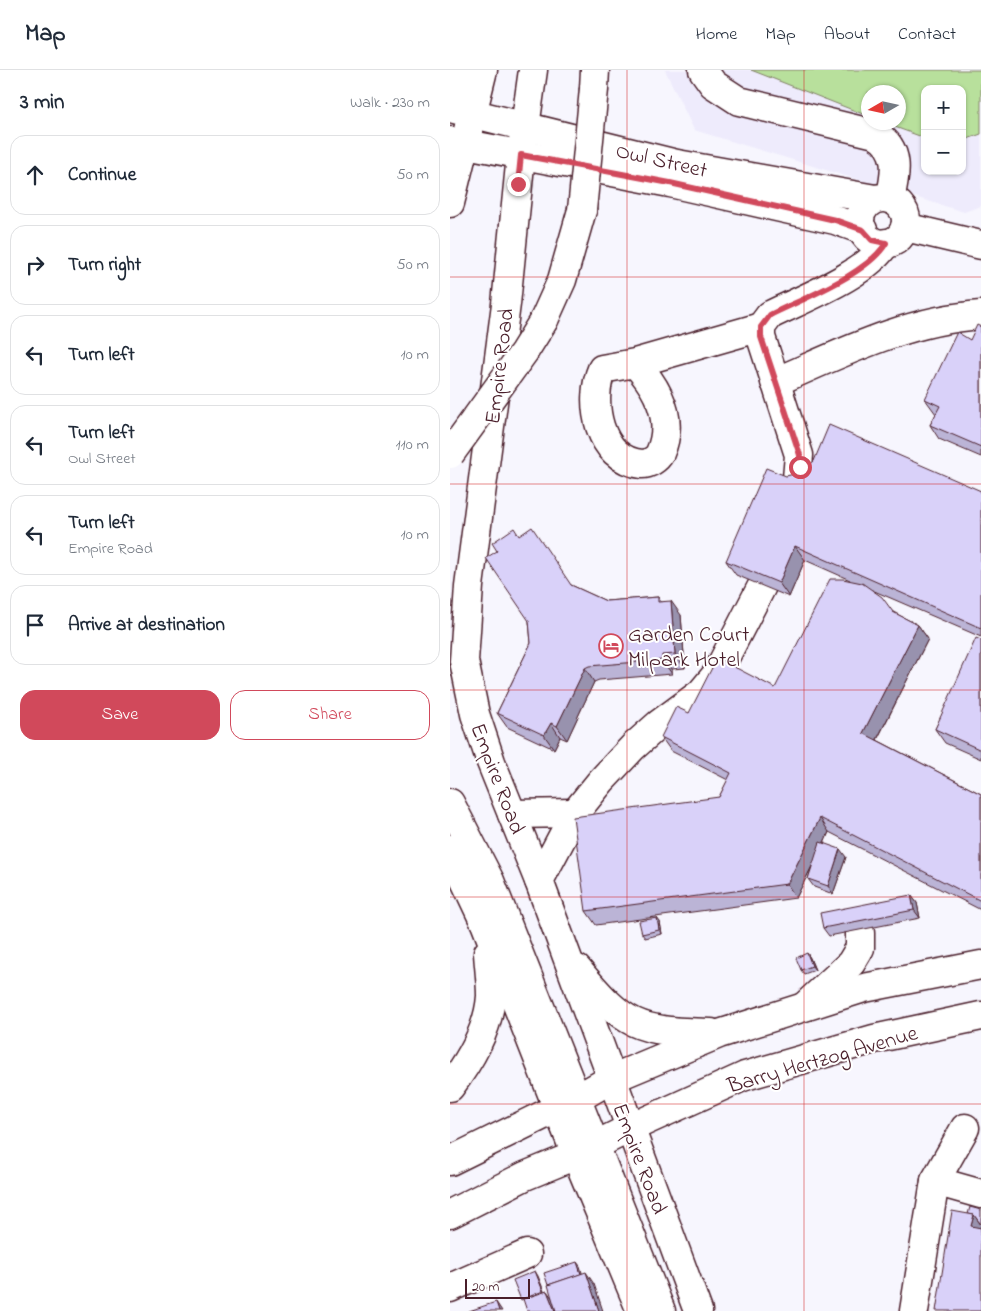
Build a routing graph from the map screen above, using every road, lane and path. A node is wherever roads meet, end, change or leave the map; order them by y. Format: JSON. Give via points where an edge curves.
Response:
{"nodes":[{"id":1,"x":458,"y":70,"type":"edge"},
{"id":2,"x":483,"y":70,"type":"edge"},
{"id":3,"x":533,"y":70,"type":"edge"},
{"id":4,"x":703,"y":70,"type":"edge"},
{"id":5,"x":595,"y":79,"type":"edge"},
{"id":6,"x":458,"y":109,"type":"edge"},
{"id":7,"x":525,"y":125,"type":"junction"},
{"id":8,"x":457,"y":142,"type":"edge"},
{"id":9,"x":521,"y":155,"type":"junction"},
{"id":10,"x":883,"y":199,"type":"junction"},
{"id":11,"x":450,"y":203,"type":"edge"},
{"id":12,"x":863,"y":230,"type":"junction"},
{"id":13,"x":896,"y":235,"type":"junction"},
{"id":14,"x":981,"y":245,"type":"edge"},
{"id":15,"x":981,"y":315,"type":"edge"},
{"id":16,"x":761,"y":327,"type":"junction"},
{"id":17,"x":635,"y":363,"type":"dead end"},
{"id":18,"x":775,"y":382,"type":"junction"},
{"id":19,"x":450,"y":454,"type":"edge"},
{"id":20,"x":796,"y":490,"type":"edge"},
{"id":21,"x":762,"y":586,"type":"edge"},
{"id":22,"x":450,"y":802,"type":"edge"},
{"id":23,"x":575,"y":813,"type":"junction"},
{"id":24,"x":512,"y":814,"type":"junction"},
{"id":25,"x":450,"y":849,"type":"edge"},
{"id":26,"x":539,"y":882,"type":"junction"},
{"id":27,"x":485,"y":924,"type":"junction"},
{"id":28,"x":860,"y":933,"type":"edge"},
{"id":29,"x":565,"y":954,"type":"junction"},
{"id":30,"x":981,"y":965,"type":"edge"},
{"id":31,"x":806,"y":1005,"type":"junction"},
{"id":32,"x":981,"y":1016,"type":"edge"},
{"id":33,"x":719,"y":1034,"type":"junction"},
{"id":34,"x":611,"y":1079,"type":"junction"},
{"id":35,"x":450,"y":1087,"type":"edge"},
{"id":36,"x":568,"y":1103,"type":"junction"},
{"id":37,"x":630,"y":1128,"type":"junction"},
{"id":38,"x":965,"y":1128,"type":"dead end"},
{"id":39,"x":586,"y":1150,"type":"junction"},
{"id":40,"x":450,"y":1161,"type":"edge"},
{"id":41,"x":935,"y":1181,"type":"junction"},
{"id":42,"x":981,"y":1194,"type":"edge"},
{"id":43,"x":450,"y":1214,"type":"edge"},
{"id":44,"x":527,"y":1254,"type":"dead end"},
{"id":45,"x":450,"y":1288,"type":"edge"},
{"id":46,"x":641,"y":1311,"type":"edge"},
{"id":47,"x":661,"y":1311,"type":"edge"},
{"id":48,"x":698,"y":1311,"type":"edge"},
{"id":49,"x":914,"y":1311,"type":"edge"}],
"edges":[{"from":1,"to":6,"type":"main road"},
{"from":2,"to":6,"type":"main road"},
{"from":3,"to":7,"type":"main road","name":"Empire Road"},
{"from":4,"to":10,"type":"main road","via":[[713,84],[739,101],[875,134],[884,140],[890,147],[896,168]]},
{"from":5,"to":19,"type":"main road","bridge":true,"via":[[582,210],[565,272],[544,320],[524,352]]},
{"from":6,"to":7,"type":"main road","name":"Owl Street"},
{"from":6,"to":8,"type":"main road"},
{"from":7,"to":9,"type":"main road","name":"Empire Road"},
{"from":7,"to":10,"type":"main road","name":"Owl Street","via":[[677,164]]},
{"from":8,"to":9,"type":"main road","name":"Owl Street"},
{"from":8,"to":11,"type":"main road"},
{"from":9,"to":12,"type":"main road","name":"Owl Street","via":[[670,183],[835,220]]},
{"from":9,"to":24,"type":"main road","name":"Empire Road","via":[[464,648],[466,677],[475,714]]},
{"from":10,"to":12,"type":"main road","via":[[869,203],[861,215]]},
{"from":10,"to":13,"type":"main road","via":[[902,207],[906,220]]},
{"from":12,"to":13,"type":"main road","via":[[872,240]]},
{"from":13,"to":14,"type":"main road"},
{"from":13,"to":16,"type":"main road","via":[[867,266],[770,315]]},
{"from":15,"to":18,"type":"main road","via":[[909,326]]},
{"from":16,"to":17,"type":"main road"},
{"from":16,"to":18,"type":"main road"},
{"from":18,"to":20,"type":"main road","via":[[800,455]]},
{"from":21,"to":23,"type":"main road","via":[[716,675],[701,693],[633,747]]},
{"from":22,"to":36,"type":"main road","via":[[490,881]]},
{"from":23,"to":24,"type":"main road"},
{"from":23,"to":26,"type":"main road"},
{"from":24,"to":26,"type":"main road","name":"Empire Road"},
{"from":25,"to":27,"type":"main road"},
{"from":26,"to":29,"type":"main road","name":"Empire Road"},
{"from":27,"to":35,"type":"main road","via":[[491,998],[480,1035],[465,1067]]},
{"from":27,"to":36,"type":"main road"},
{"from":28,"to":31,"type":"main road","via":[[860,948],[851,963]]},
{"from":29,"to":33,"type":"main road","via":[[608,1005],[643,1027],[667,1032]]},
{"from":29,"to":34,"type":"main road","name":"Empire Road"},
{"from":30,"to":31,"type":"main road","via":[[864,988]]},
{"from":31,"to":33,"type":"main road"},
{"from":32,"to":37,"type":"main road","name":"Barry Hertzog Avenue","via":[[874,1039],[745,1076]]},
{"from":33,"to":34,"type":"main road"},
{"from":34,"to":36,"type":"main road"},
{"from":34,"to":37,"type":"main road","name":"Empire Road"},
{"from":36,"to":39,"type":"main road"},
{"from":36,"to":40,"type":"main road"},
{"from":37,"to":39,"type":"main road","name":"Barry Hertzog Avenue"},
{"from":37,"to":48,"type":"main road","name":"Empire Road"},
{"from":38,"to":41,"type":"main road"},
{"from":39,"to":43,"type":"main road","name":"Barry Hertzog Avenue"},
{"from":39,"to":46,"type":"main road"},
{"from":39,"to":47,"type":"main road"},
{"from":41,"to":42,"type":"main road"},
{"from":41,"to":49,"type":"main road"},
{"from":44,"to":45,"type":"main road"}]}
